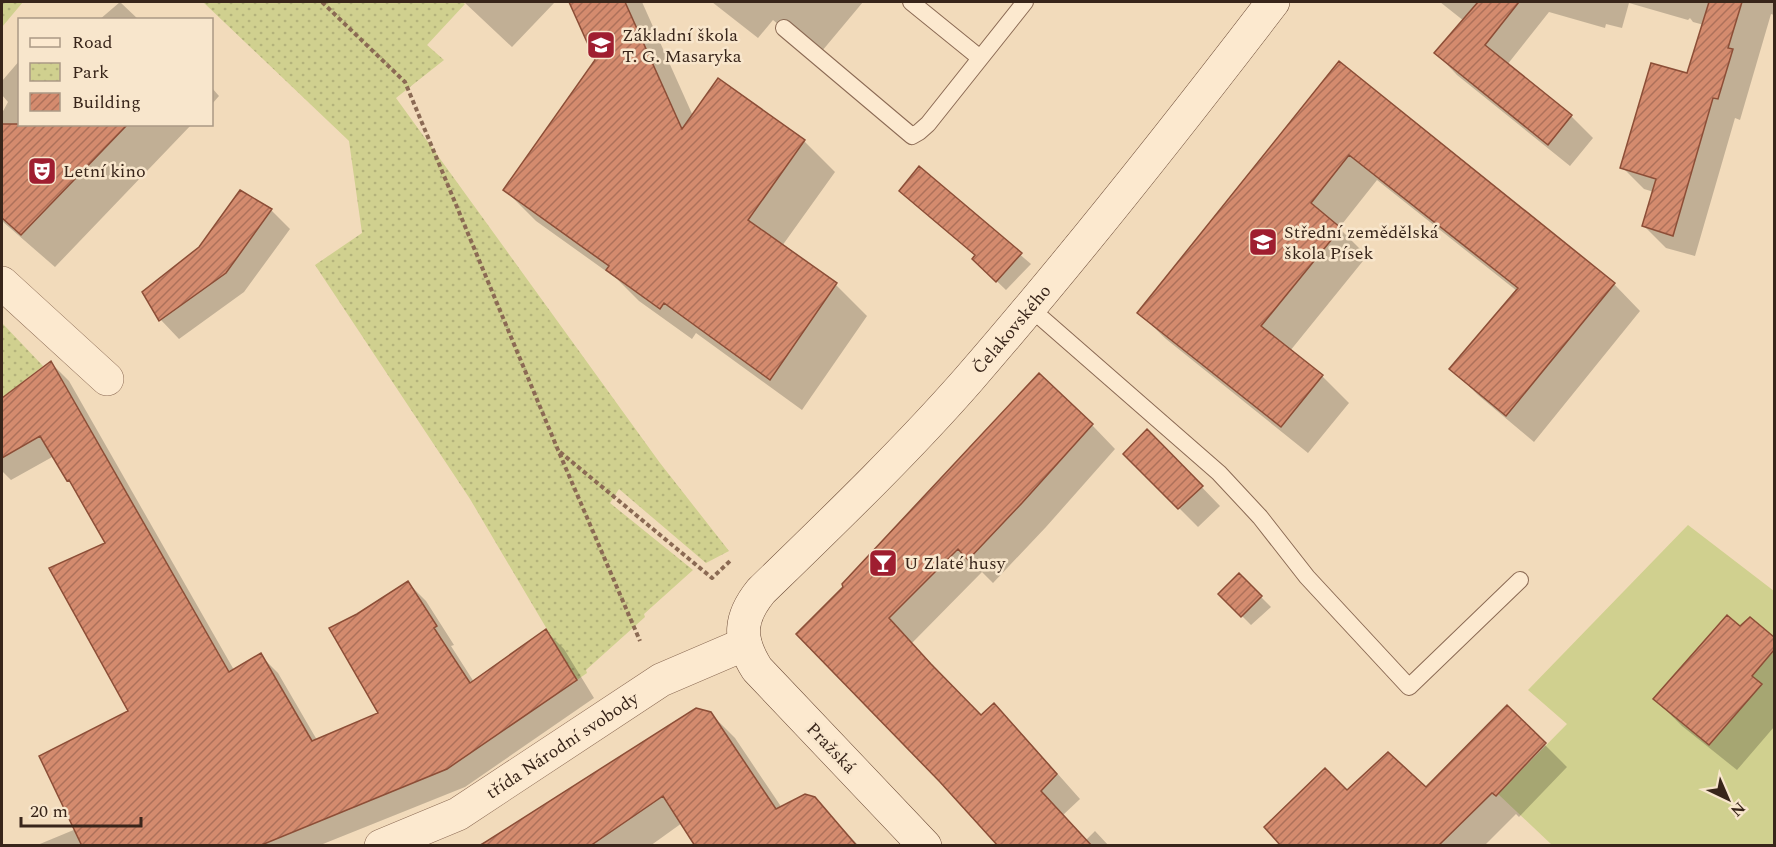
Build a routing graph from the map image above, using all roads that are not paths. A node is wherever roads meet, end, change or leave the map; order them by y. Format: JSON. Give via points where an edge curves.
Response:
{"nodes":[{"id":1,"x":911,"y":2,"type":"edge"},
{"id":2,"x":1025,"y":2,"type":"edge"},
{"id":3,"x":1273,"y":2,"type":"edge"},
{"id":4,"x":784,"y":28,"type":"dead end"},
{"id":5,"x":980,"y":58,"type":"junction"},
{"id":6,"x":2,"y":283,"type":"edge"},
{"id":7,"x":1029,"y":307,"type":"junction"},
{"id":8,"x":107,"y":379,"type":"dead end"},
{"id":9,"x":1520,"y":580,"type":"dead end"},
{"id":10,"x":745,"y":644,"type":"junction"},
{"id":11,"x":381,"y":846,"type":"edge"},
{"id":12,"x":925,"y":846,"type":"edge"}],
"edges":[{"from":1,"to":5,"type":"lane"},
{"from":2,"to":5,"type":"lane"},
{"from":3,"to":7,"type":"main road","name":"Čelakovského"},
{"from":4,"to":5,"type":"lane","via":[[912,136],[928,124]]},
{"from":6,"to":8,"type":"main road"},
{"from":7,"to":9,"type":"lane","via":[[1219,473],[1307,577],[1409,687]]},
{"from":7,"to":10,"type":"main road","name":"Čelakovského","via":[[967,381],[761,591],[743,625]]},
{"from":10,"to":11,"type":"main road","name":"třída Národní svobody","via":[[661,680],[458,813]]},
{"from":10,"to":12,"type":"main road","name":"Pražská","via":[[764,677]]}]}
